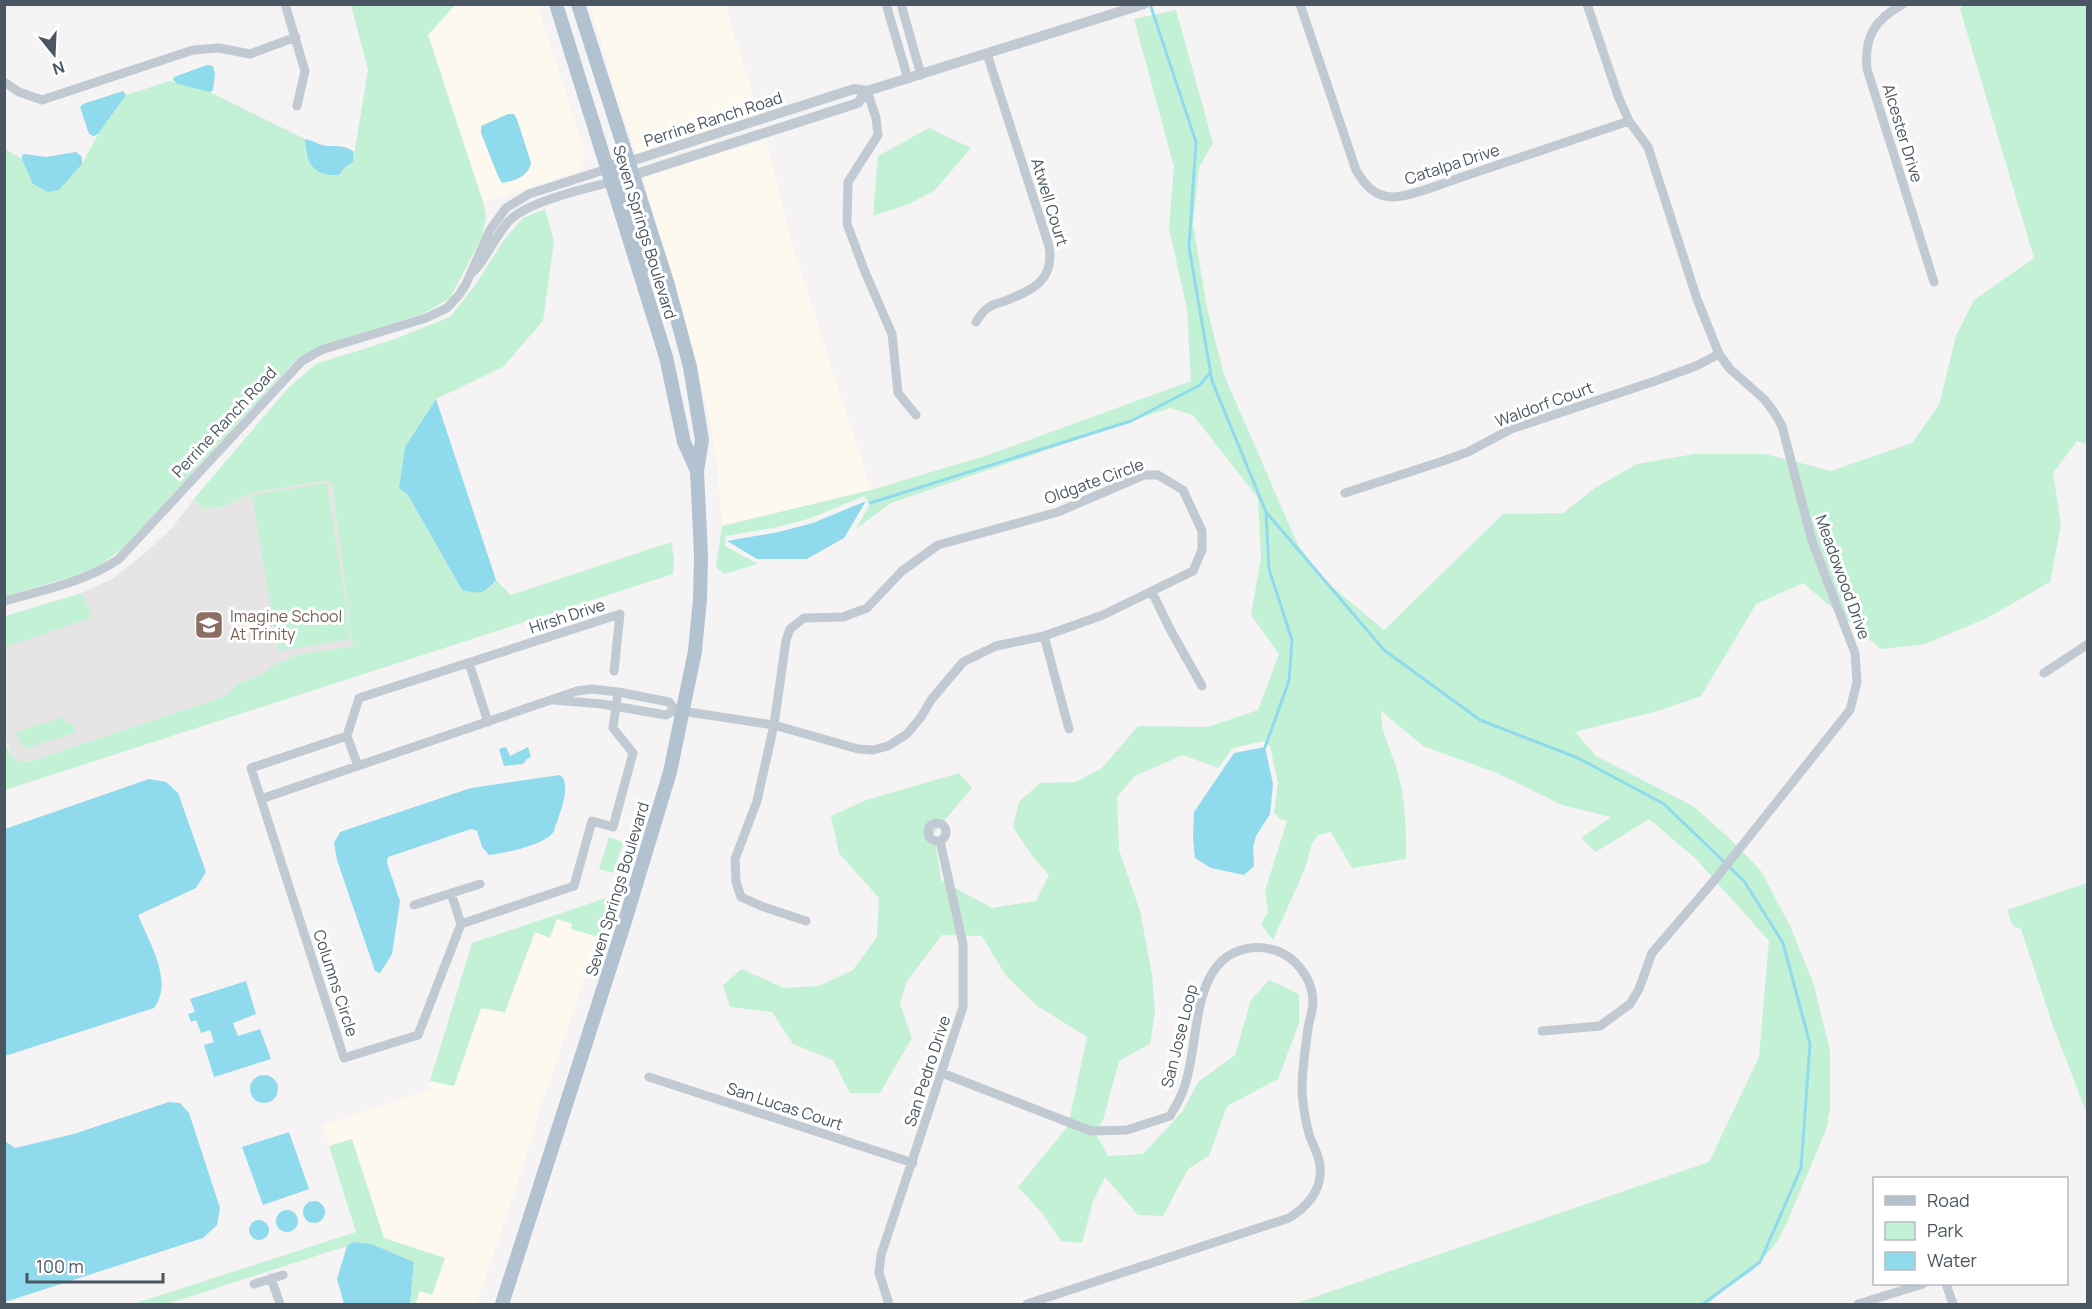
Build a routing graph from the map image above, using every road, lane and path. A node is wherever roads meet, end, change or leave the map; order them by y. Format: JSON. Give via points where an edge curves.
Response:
{"nodes":[{"id":1,"x":285,"y":4,"type":"edge"},
{"id":2,"x":556,"y":4,"type":"edge"},
{"id":3,"x":578,"y":4,"type":"edge"},
{"id":4,"x":886,"y":4,"type":"edge"},
{"id":5,"x":901,"y":4,"type":"edge"},
{"id":6,"x":1144,"y":4,"type":"edge"},
{"id":7,"x":1300,"y":4,"type":"edge"},
{"id":8,"x":1587,"y":4,"type":"edge"},
{"id":9,"x":1903,"y":4,"type":"edge"},
{"id":10,"x":296,"y":37,"type":"junction"},
{"id":11,"x":987,"y":54,"type":"junction"},
{"id":12,"x":921,"y":75,"type":"junction"},
{"id":13,"x":908,"y":79,"type":"junction"},
{"id":14,"x":4,"y":82,"type":"edge"},
{"id":15,"x":867,"y":92,"type":"junction"},
{"id":16,"x":297,"y":105,"type":"dead end"},
{"id":17,"x":1629,"y":121,"type":"junction"},
{"id":18,"x":620,"y":172,"type":"junction"},
{"id":19,"x":1934,"y":282,"type":"dead end"},
{"id":20,"x":976,"y":322,"type":"dead end"},
{"id":21,"x":1719,"y":354,"type":"junction"},
{"id":22,"x":916,"y":415,"type":"dead end"},
{"id":23,"x":697,"y":471,"type":"junction"},
{"id":24,"x":1345,"y":493,"type":"dead end"},
{"id":25,"x":1152,"y":592,"type":"junction"},
{"id":26,"x":4,"y":601,"type":"edge"},
{"id":27,"x":1044,"y":636,"type":"junction"},
{"id":28,"x":2088,"y":644,"type":"edge"},
{"id":29,"x":469,"y":663,"type":"junction"},
{"id":30,"x":614,"y":671,"type":"dead end"},
{"id":31,"x":2044,"y":673,"type":"dead end"},
{"id":32,"x":1202,"y":686,"type":"dead end"},
{"id":33,"x":618,"y":692,"type":"junction"},
{"id":34,"x":554,"y":700,"type":"junction"},
{"id":35,"x":616,"y":706,"type":"junction"},
{"id":36,"x":679,"y":710,"type":"junction"},
{"id":37,"x":488,"y":723,"type":"junction"},
{"id":38,"x":774,"y":725,"type":"junction"},
{"id":39,"x":1069,"y":729,"type":"dead end"},
{"id":40,"x":347,"y":736,"type":"junction"},
{"id":41,"x":358,"y":766,"type":"junction"},
{"id":42,"x":261,"y":799,"type":"junction"},
{"id":43,"x":940,"y":841,"type":"dead end"},
{"id":44,"x":480,"y":884,"type":"dead end"},
{"id":45,"x":451,"y":893,"type":"junction"},
{"id":46,"x":414,"y":905,"type":"dead end"},
{"id":47,"x":806,"y":921,"type":"dead end"},
{"id":48,"x":461,"y":924,"type":"junction"},
{"id":49,"x":1542,"y":1031,"type":"dead end"},
{"id":50,"x":942,"y":1073,"type":"junction"},
{"id":51,"x":648,"y":1077,"type":"dead end"},
{"id":52,"x":913,"y":1163,"type":"junction"},
{"id":53,"x":283,"y":1275,"type":"dead end"},
{"id":54,"x":271,"y":1278,"type":"junction"},
{"id":55,"x":255,"y":1284,"type":"dead end"},
{"id":56,"x":1920,"y":1285,"type":"edge"},
{"id":57,"x":1946,"y":1285,"type":"edge"},
{"id":58,"x":280,"y":1305,"type":"edge"},
{"id":59,"x":502,"y":1305,"type":"edge"},
{"id":60,"x":889,"y":1305,"type":"edge"},
{"id":61,"x":1027,"y":1305,"type":"edge"},
{"id":62,"x":1858,"y":1305,"type":"edge"},
{"id":63,"x":1953,"y":1305,"type":"edge"}],
"edges":[{"from":1,"to":10,"type":"street"},
{"from":2,"to":18,"type":"main road","name":"Seven Springs Boulevard"},
{"from":3,"to":18,"type":"main road","name":"Seven Springs Boulevard"},
{"from":4,"to":13,"type":"street"},
{"from":5,"to":12,"type":"street"},
{"from":6,"to":11,"type":"street","name":"Perrine Ranch Road"},
{"from":7,"to":17,"type":"street","name":"Catalpa Drive","via":[[1356,170],[1363,182],[1384,196],[1428,188]]},
{"from":8,"to":17,"type":"street","name":"Meadowood Drive"},
{"from":9,"to":19,"type":"street","name":"Alcester Drive","via":[[1881,18],[1871,33],[1867,69]]},
{"from":10,"to":14,"type":"street","via":[[250,54],[219,48],[193,51],[42,100]]},
{"from":10,"to":16,"type":"street","via":[[305,71]]},
{"from":11,"to":12,"type":"street","name":"Perrine Ranch Road"},
{"from":11,"to":20,"type":"street","name":"Atwell Court","via":[[1051,258],[1041,282],[1029,292],[988,307]]},
{"from":12,"to":13,"type":"street","name":"Perrine Ranch Road"},
{"from":13,"to":15,"type":"street","name":"Perrine Ranch Road"},
{"from":15,"to":18,"type":"street","name":"Perrine Ranch Road","via":[[854,89]]},
{"from":15,"to":22,"type":"street","via":[[878,135],[848,182],[848,224],[892,334],[898,393]]},
{"from":17,"to":21,"type":"street","name":"Meadowood Drive","via":[[1648,147]]},
{"from":18,"to":23,"type":"main road","name":"Seven Springs Boulevard","via":[[684,442]]},
{"from":18,"to":23,"type":"main road","name":"Seven Springs Boulevard","via":[[648,262],[668,285],[684,342],[702,440]]},
{"from":18,"to":26,"type":"street","name":"Perrine Ranch Road","via":[[529,194],[506,208],[490,230],[471,274],[453,302],[436,314],[321,350],[302,361],[119,559],[84,578]]},
{"from":21,"to":24,"type":"street","name":"Waldorf Court","via":[[1655,381],[1511,429],[1468,452]]},
{"from":21,"to":49,"type":"street","name":"Meadowood Drive","via":[[1764,399],[1782,426],[1812,541],[1855,652],[1857,682],[1850,710],[1652,953],[1630,1004],[1600,1026]]},
{"from":23,"to":36,"type":"main road","name":"Seven Springs Boulevard","via":[[700,599],[695,651]]},
{"from":25,"to":27,"type":"street","name":"Oldgate Circle"},
{"from":25,"to":32,"type":"street"},
{"from":25,"to":38,"type":"street","name":"Oldgate Circle","via":[[1193,571],[1202,550],[1202,531],[1183,490],[1158,475],[1144,476],[1058,512],[938,545],[902,571],[867,608],[843,617],[804,618],[790,629],[786,640]]},
{"from":27,"to":38,"type":"street","name":"Oldgate Circle","via":[[996,646],[963,662],[907,734],[888,746],[858,749]]},
{"from":27,"to":39,"type":"street"},
{"from":28,"to":31,"type":"street"},
{"from":29,"to":30,"type":"street","name":"Hirsh Drive","via":[[620,614]]},
{"from":29,"to":37,"type":"street"},
{"from":29,"to":40,"type":"street","name":"Hirsh Drive","via":[[360,699]]},
{"from":33,"to":34,"type":"street","via":[[592,689]]},
{"from":33,"to":35,"type":"street"},
{"from":33,"to":36,"type":"street","via":[[669,702]]},
{"from":34,"to":35,"type":"street"},
{"from":34,"to":37,"type":"street"},
{"from":35,"to":36,"type":"street","via":[[666,715]]},
{"from":35,"to":48,"type":"street","via":[[613,728],[633,753],[613,827],[592,821],[574,886]]},
{"from":36,"to":38,"type":"street","name":"Oldgate Circle"},
{"from":36,"to":59,"type":"main road","name":"Seven Springs Boulevard","via":[[670,772]]},
{"from":37,"to":41,"type":"street"},
{"from":38,"to":47,"type":"street","via":[[756,801],[735,859],[736,882],[741,897]]},
{"from":40,"to":41,"type":"street"},
{"from":40,"to":42,"type":"street","name":"Columns Circle","via":[[251,768]]},
{"from":41,"to":42,"type":"street"},
{"from":42,"to":48,"type":"street","name":"Columns Circle","via":[[344,1058],[418,1035]]},
{"from":43,"to":50,"type":"street","name":"San Pedro Drive","via":[[963,944],[963,1007]]},
{"from":44,"to":45,"type":"street"},
{"from":45,"to":46,"type":"street"},
{"from":45,"to":48,"type":"street"},
{"from":50,"to":52,"type":"street","name":"San Pedro Drive"},
{"from":50,"to":61,"type":"street","name":"San Jose Loop","via":[[1091,1131],[1127,1130],[1170,1116],[1184,1088],[1209,975],[1224,959],[1250,948],[1271,949],[1295,962],[1310,984],[1313,1002],[1302,1093],[1321,1174],[1317,1190],[1305,1208],[1289,1218]]},
{"from":51,"to":52,"type":"street","name":"San Lucas Court"},
{"from":52,"to":60,"type":"street","name":"San Pedro Drive","via":[[882,1255],[879,1273]]},
{"from":53,"to":54,"type":"street"},
{"from":54,"to":55,"type":"street"},
{"from":54,"to":58,"type":"street"},
{"from":56,"to":62,"type":"street"},
{"from":57,"to":63,"type":"street"}]}
